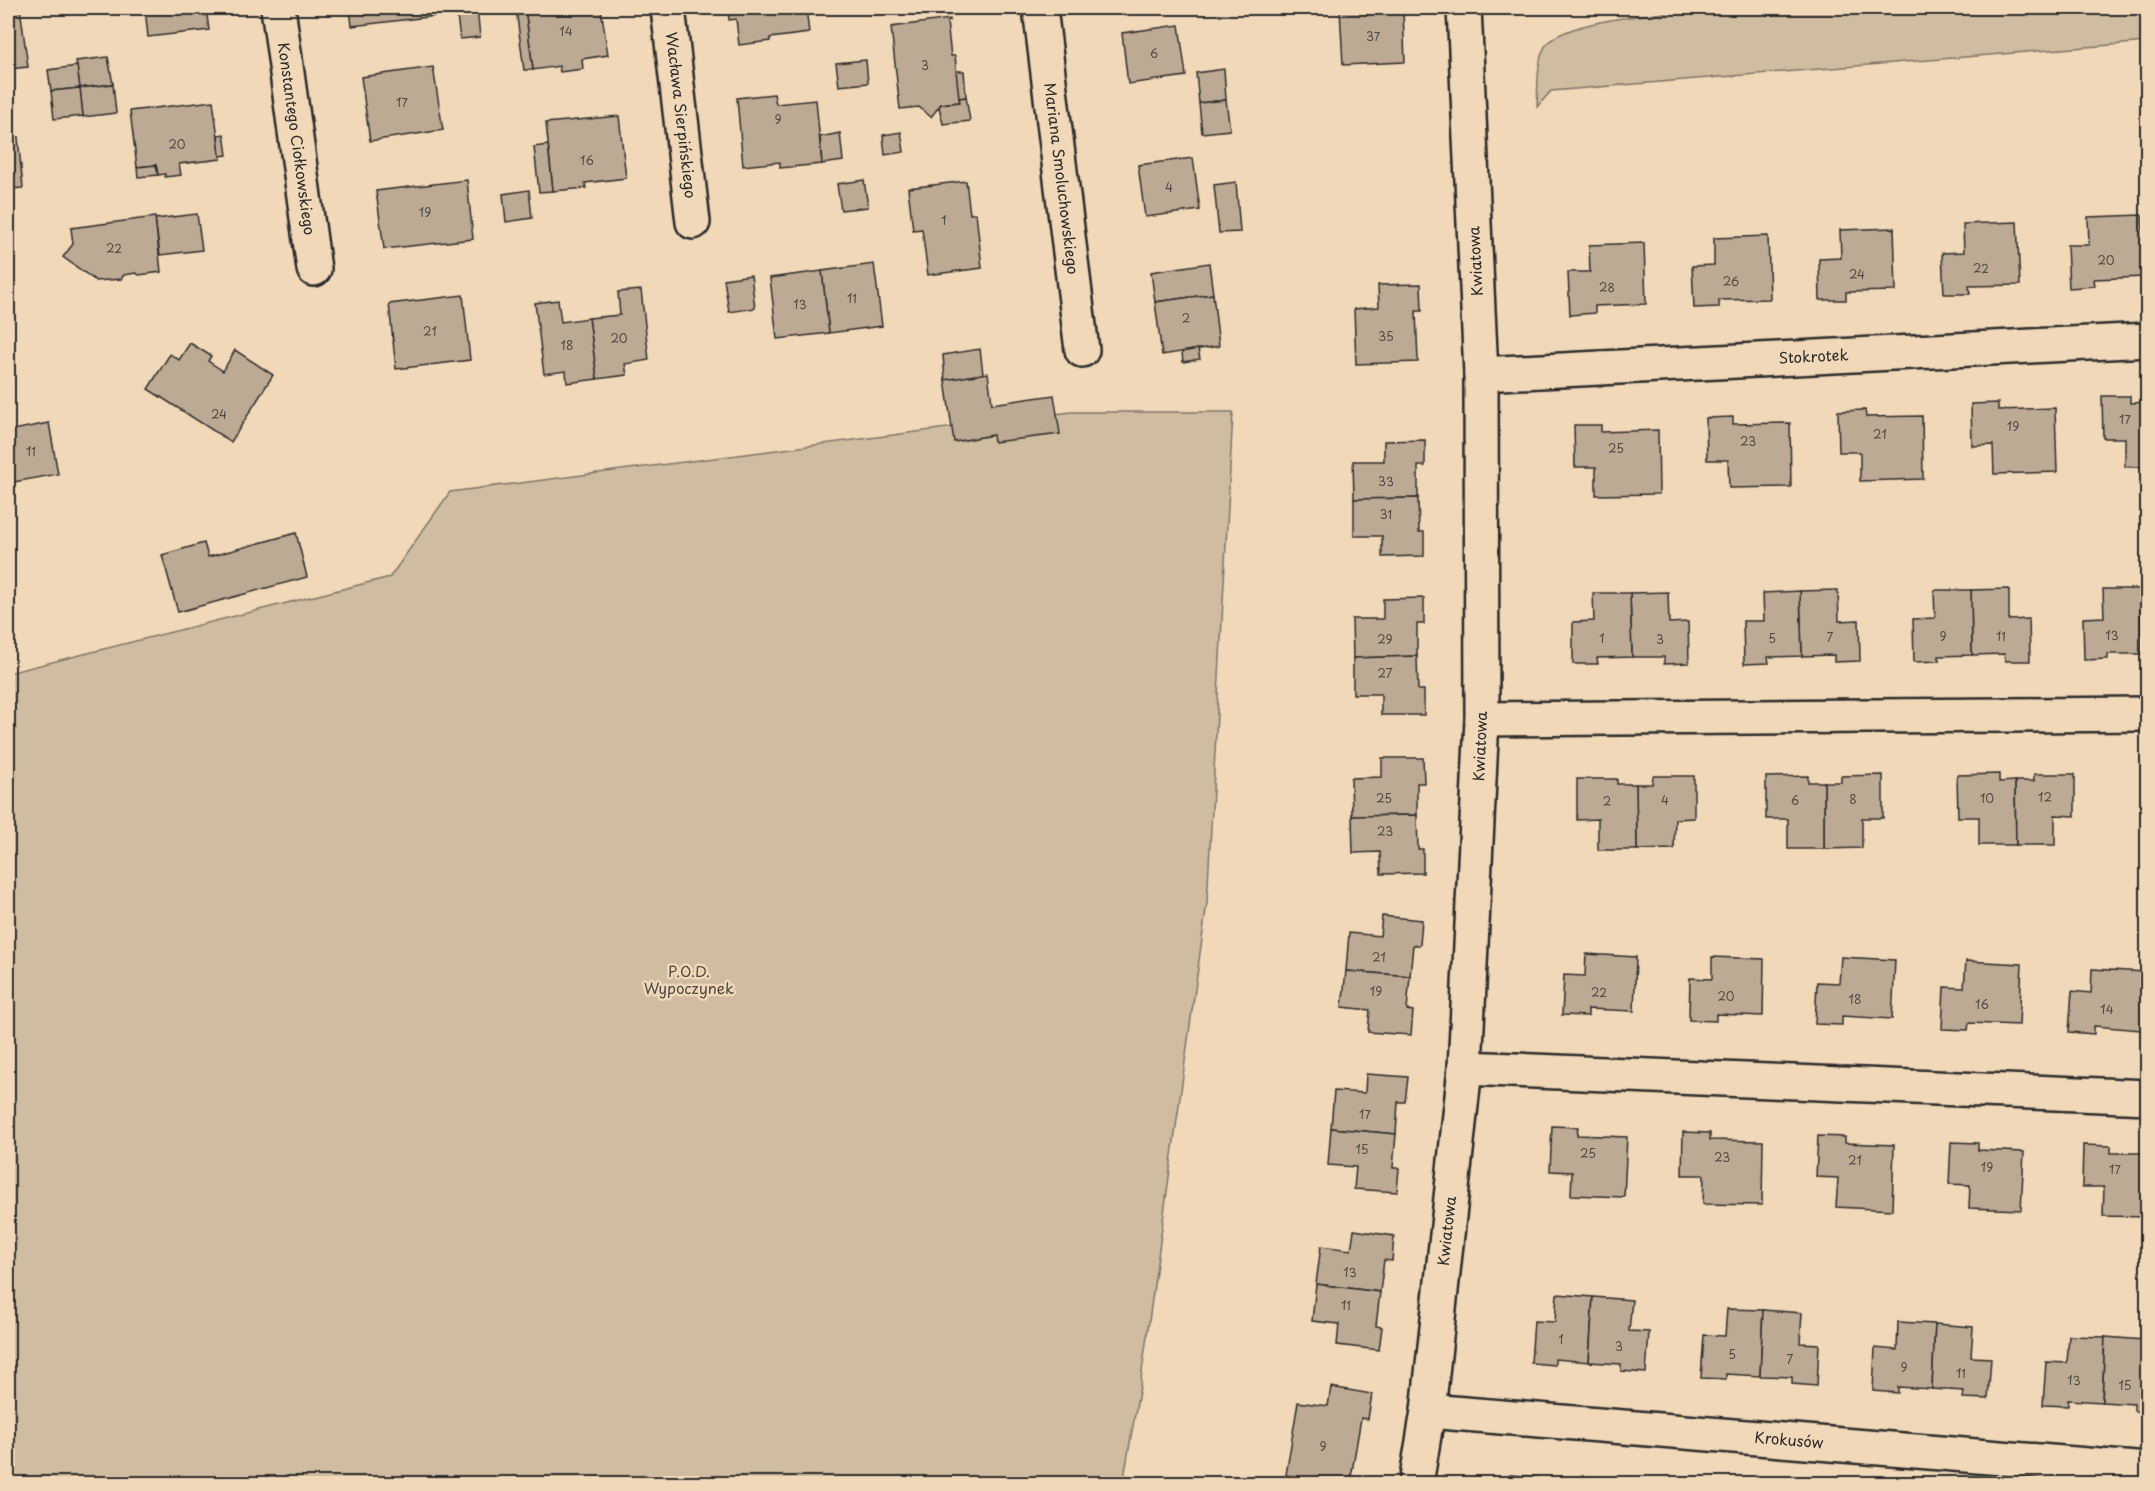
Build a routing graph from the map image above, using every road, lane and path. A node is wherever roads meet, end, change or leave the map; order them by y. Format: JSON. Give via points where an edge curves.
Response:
{"nodes":[{"id":1,"x":278,"y":8,"type":"edge"},
{"id":2,"x":668,"y":8,"type":"edge"},
{"id":3,"x":1040,"y":8,"type":"edge"},
{"id":4,"x":1464,"y":8,"type":"edge"},
{"id":5,"x":693,"y":222,"type":"dead end"},
{"id":6,"x":314,"y":270,"type":"dead end"},
{"id":7,"x":2148,"y":340,"type":"edge"},
{"id":8,"x":1082,"y":350,"type":"dead end"},
{"id":9,"x":1481,"y":374,"type":"junction"},
{"id":10,"x":2148,"y":714,"type":"edge"},
{"id":11,"x":1482,"y":719,"type":"junction"},
{"id":12,"x":1465,"y":1068,"type":"junction"},
{"id":13,"x":2148,"y":1097,"type":"edge"},
{"id":14,"x":1428,"y":1411,"type":"junction"},
{"id":15,"x":2148,"y":1470,"type":"edge"},
{"id":16,"x":1416,"y":1484,"type":"edge"}],
"edges":[{"from":1,"to":6,"type":"street","name":"Konstantego Ciołkowskiego"},
{"from":2,"to":5,"type":"street","name":"Wacława Sierpińskiego"},
{"from":3,"to":8,"type":"street","name":"Mariana Smoluchowskiego"},
{"from":4,"to":9,"type":"street","name":"Kwiatowa"},
{"from":7,"to":9,"type":"street","name":"Stokrotek"},
{"from":9,"to":11,"type":"street","name":"Kwiatowa"},
{"from":10,"to":11,"type":"street"},
{"from":11,"to":12,"type":"street","name":"Kwiatowa"},
{"from":12,"to":13,"type":"street"},
{"from":12,"to":14,"type":"street","name":"Kwiatowa"},
{"from":14,"to":15,"type":"street","name":"Krokusów"},
{"from":14,"to":16,"type":"street","name":"Kwiatowa"}]}
